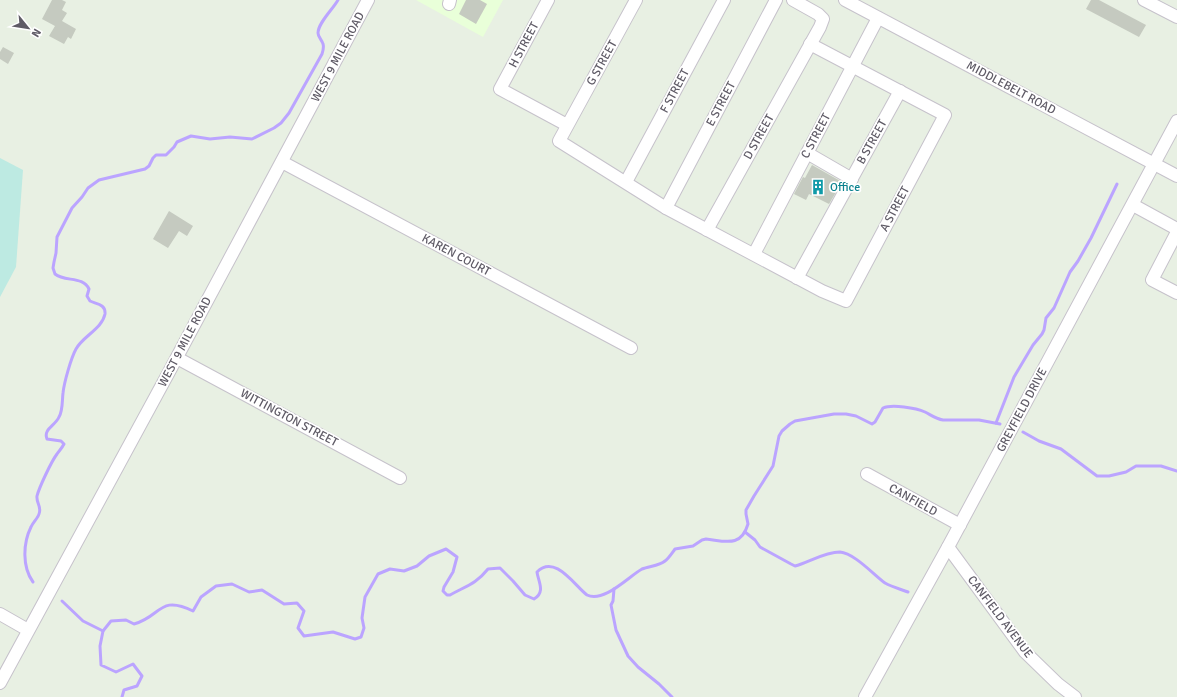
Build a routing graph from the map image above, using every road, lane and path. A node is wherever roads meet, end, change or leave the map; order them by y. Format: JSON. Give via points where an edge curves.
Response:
{"nodes":[{"id":1,"x":368,"y":0,"type":"edge"},
{"id":2,"x":548,"y":0,"type":"edge"},
{"id":3,"x":636,"y":0,"type":"edge"},
{"id":4,"x":724,"y":0,"type":"edge"},
{"id":5,"x":776,"y":0,"type":"edge"},
{"id":6,"x":793,"y":0,"type":"edge"},
{"id":7,"x":844,"y":0,"type":"edge"},
{"id":8,"x":1144,"y":0,"type":"edge"},
{"id":9,"x":1177,"y":17,"type":"edge"},
{"id":10,"x":878,"y":18,"type":"junction"},
{"id":11,"x":810,"y":44,"type":"junction"},
{"id":12,"x":853,"y":66,"type":"junction"},
{"id":13,"x":900,"y":91,"type":"junction"},
{"id":14,"x":1177,"y":121,"type":"edge"},
{"id":15,"x":567,"y":125,"type":"junction"},
{"id":16,"x":807,"y":153,"type":"junction"},
{"id":17,"x":282,"y":162,"type":"junction"},
{"id":18,"x":1155,"y":164,"type":"junction"},
{"id":19,"x":1177,"y":176,"type":"edge"},
{"id":20,"x":852,"y":179,"type":"junction"},
{"id":21,"x":626,"y":182,"type":"junction"},
{"id":22,"x":1133,"y":205,"type":"junction"},
{"id":23,"x":666,"y":208,"type":"junction"},
{"id":24,"x":1177,"y":229,"type":"edge"},
{"id":25,"x":708,"y":230,"type":"junction"},
{"id":26,"x":1177,"y":232,"type":"edge"},
{"id":27,"x":754,"y":254,"type":"junction"},
{"id":28,"x":797,"y":278,"type":"junction"},
{"id":29,"x":1177,"y":293,"type":"edge"},
{"id":30,"x":631,"y":348,"type":"dead end"},
{"id":31,"x":177,"y":358,"type":"junction"},
{"id":32,"x":867,"y":474,"type":"dead end"},
{"id":33,"x":400,"y":478,"type":"dead end"},
{"id":34,"x":960,"y":525,"type":"junction"},
{"id":35,"x":948,"y":547,"type":"junction"},
{"id":36,"x":0,"y":614,"type":"edge"},
{"id":37,"x":28,"y":630,"type":"junction"},
{"id":38,"x":0,"y":683,"type":"edge"},
{"id":39,"x":865,"y":697,"type":"edge"},
{"id":40,"x":1075,"y":697,"type":"edge"}],
"edges":[{"from":1,"to":17,"type":"street","name":"WEST 9 MILE ROAD"},
{"from":2,"to":15,"type":"street","name":"H STREET","via":[[500,90]]},
{"from":3,"to":15,"type":"street","name":"G STREET"},
{"from":4,"to":21,"type":"street","name":"F STREET"},
{"from":5,"to":23,"type":"street","name":"E STREET"},
{"from":6,"to":11,"type":"street","name":"D STREET","via":[[823,19]]},
{"from":7,"to":10,"type":"street","name":"MIDDLEBELT ROAD"},
{"from":8,"to":9,"type":"street"},
{"from":10,"to":12,"type":"street","name":"C STREET"},
{"from":10,"to":18,"type":"street","name":"MIDDLEBELT ROAD"},
{"from":11,"to":12,"type":"street","name":"A STREET"},
{"from":11,"to":25,"type":"street","name":"D STREET"},
{"from":12,"to":13,"type":"street","name":"A STREET"},
{"from":12,"to":16,"type":"street","name":"C STREET"},
{"from":13,"to":20,"type":"street","name":"B STREET"},
{"from":13,"to":28,"type":"street","name":"A STREET","via":[[946,115],[846,300]]},
{"from":14,"to":18,"type":"street","name":"GREYFIELD DRIVE"},
{"from":15,"to":21,"type":"street","name":"G STREET","via":[[559,141]]},
{"from":16,"to":20,"type":"street"},
{"from":16,"to":27,"type":"street","name":"C STREET"},
{"from":17,"to":30,"type":"street","name":"KAREN COURT"},
{"from":17,"to":31,"type":"street","name":"WEST 9 MILE ROAD"},
{"from":18,"to":19,"type":"street","name":"MIDDLEBELT ROAD"},
{"from":18,"to":22,"type":"street","name":"GREYFIELD DRIVE"},
{"from":20,"to":28,"type":"street","name":"B STREET"},
{"from":21,"to":23,"type":"street"},
{"from":22,"to":24,"type":"street"},
{"from":22,"to":34,"type":"street","name":"GREYFIELD DRIVE"},
{"from":23,"to":25,"type":"street"},
{"from":25,"to":27,"type":"street"},
{"from":26,"to":29,"type":"street","via":[[1152,280]]},
{"from":27,"to":28,"type":"street"},
{"from":31,"to":33,"type":"street","name":"WITTINGTON STREET"},
{"from":31,"to":37,"type":"street","name":"WEST 9 MILE ROAD"},
{"from":32,"to":34,"type":"street","name":"CANFIELD"},
{"from":34,"to":35,"type":"street","name":"GREYFIELD DRIVE"},
{"from":35,"to":39,"type":"street","name":"GREYFIELD DRIVE"},
{"from":35,"to":40,"type":"street","name":"CANFIELD AVENUE","via":[[1025,652]]},
{"from":36,"to":37,"type":"street"},
{"from":37,"to":38,"type":"street","name":"WEST 9 MILE ROAD"}]}
